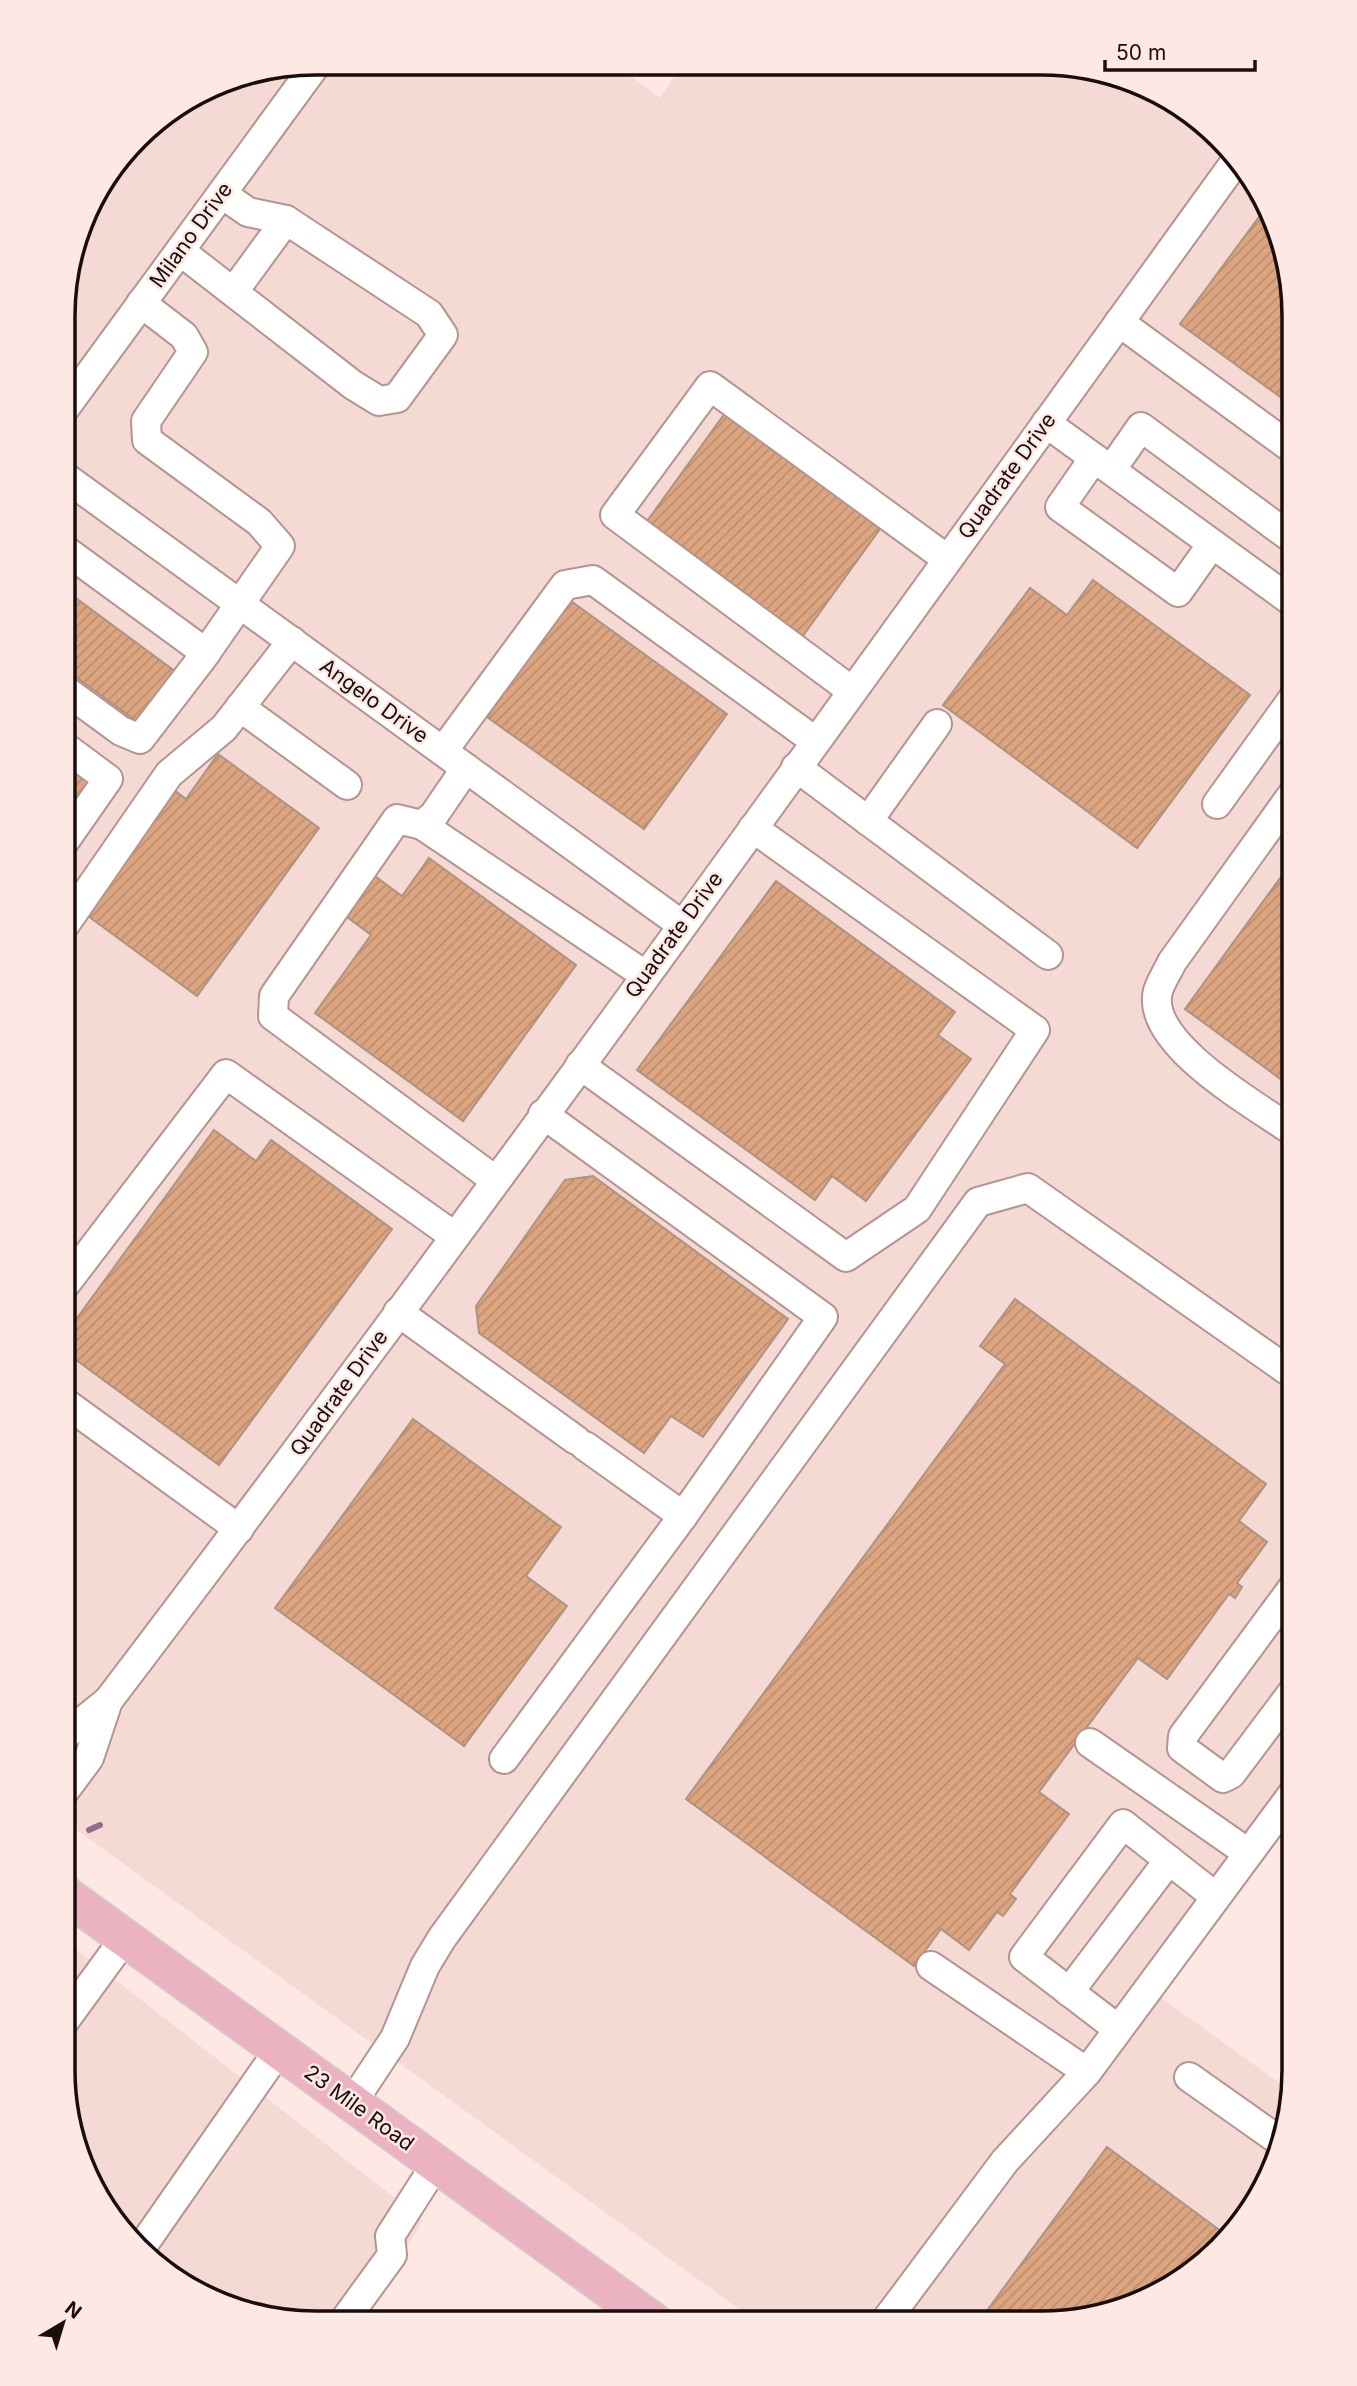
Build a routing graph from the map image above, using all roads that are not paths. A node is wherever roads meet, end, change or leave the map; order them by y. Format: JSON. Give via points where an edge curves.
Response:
{"nodes":[{"id":1,"x":308,"y":76,"type":"edge"},
{"id":2,"x":1231,"y":168,"type":"edge"},
{"id":3,"x":222,"y":194,"type":"junction"},
{"id":4,"x":286,"y":220,"type":"junction"},
{"id":5,"x":180,"y":251,"type":"junction"},
{"id":6,"x":234,"y":291,"type":"junction"},
{"id":7,"x":141,"y":303,"type":"junction"},
{"id":8,"x":1119,"y":322,"type":"junction"},
{"id":9,"x":75,"y":394,"type":"edge"},
{"id":10,"x":1046,"y":423,"type":"junction"},
{"id":11,"x":1282,"y":441,"type":"edge"},
{"id":12,"x":1102,"y":464,"type":"junction"},
{"id":13,"x":75,"y":484,"type":"edge"},
{"id":14,"x":1282,"y":531,"type":"edge"},
{"id":15,"x":1212,"y":544,"type":"junction"},
{"id":16,"x":75,"y":557,"type":"edge"},
{"id":17,"x":947,"y":559,"type":"junction"},
{"id":18,"x":1282,"y":594,"type":"edge"},
{"id":19,"x":240,"y":604,"type":"junction"},
{"id":20,"x":292,"y":641,"type":"junction"},
{"id":21,"x":206,"y":653,"type":"junction"},
{"id":22,"x":852,"y":691,"type":"junction"},
{"id":23,"x":75,"y":697,"type":"edge"},
{"id":24,"x":240,"y":707,"type":"junction"},
{"id":25,"x":1282,"y":714,"type":"edge"},
{"id":26,"x":937,"y":724,"type":"dead end"},
{"id":27,"x":816,"y":741,"type":"junction"},
{"id":28,"x":443,"y":751,"type":"junction"},
{"id":29,"x":75,"y":754,"type":"edge"},
{"id":30,"x":796,"y":767,"type":"junction"},
{"id":31,"x":466,"y":768,"type":"junction"},
{"id":32,"x":347,"y":785,"type":"dead end"},
{"id":33,"x":1217,"y":804,"type":"dead end"},
{"id":34,"x":1282,"y":809,"type":"edge"},
{"id":35,"x":868,"y":821,"type":"junction"},
{"id":36,"x":422,"y":825,"type":"junction"},
{"id":37,"x":75,"y":826,"type":"edge"},
{"id":38,"x":753,"y":828,"type":"junction"},
{"id":39,"x":75,"y":910,"type":"edge"},
{"id":40,"x":682,"y":925,"type":"junction"},
{"id":41,"x":1048,"y":955,"type":"dead end"},
{"id":42,"x":645,"y":975,"type":"junction"},
{"id":43,"x":580,"y":1065,"type":"junction"},
{"id":44,"x":543,"y":1114,"type":"junction"},
{"id":45,"x":1282,"y":1123,"type":"edge"},
{"id":46,"x":495,"y":1180,"type":"junction"},
{"id":47,"x":454,"y":1236,"type":"junction"},
{"id":48,"x":75,"y":1272,"type":"edge"},
{"id":49,"x":398,"y":1312,"type":"junction"},
{"id":50,"x":1281,"y":1366,"type":"edge"},
{"id":51,"x":75,"y":1410,"type":"edge"},
{"id":52,"x":683,"y":1516,"type":"junction"},
{"id":53,"x":239,"y":1529,"type":"junction"},
{"id":54,"x":1281,"y":1603,"type":"edge"},
{"id":55,"x":108,"y":1701,"type":"junction"},
{"id":56,"x":1281,"y":1707,"type":"edge"},
{"id":57,"x":75,"y":1727,"type":"edge"},
{"id":58,"x":1090,"y":1743,"type":"dead end"},
{"id":59,"x":504,"y":1759,"type":"dead end"},
{"id":60,"x":75,"y":1777,"type":"edge"},
{"id":61,"x":1281,"y":1809,"type":"edge"},
{"id":62,"x":1248,"y":1853,"type":"junction"},
{"id":63,"x":1169,"y":1860,"type":"junction"},
{"id":64,"x":1216,"y":1897,"type":"junction"},
{"id":65,"x":75,"y":1902,"type":"edge"},
{"id":66,"x":125,"y":1938,"type":"junction"},
{"id":67,"x":931,"y":1966,"type":"dead end"},
{"id":68,"x":1069,"y":1992,"type":"junction"},
{"id":69,"x":75,"y":2007,"type":"edge"},
{"id":70,"x":1118,"y":2029,"type":"junction"},
{"id":71,"x":279,"y":2050,"type":"junction"},
{"id":72,"x":1087,"y":2071,"type":"junction"},
{"id":73,"x":1189,"y":2077,"type":"dead end"},
{"id":74,"x":352,"y":2103,"type":"junction"},
{"id":75,"x":1272,"y":2137,"type":"edge"},
{"id":76,"x":436,"y":2164,"type":"junction"},
{"id":77,"x":146,"y":2240,"type":"edge"},
{"id":78,"x":351,"y":2311,"type":"edge"},
{"id":79,"x":639,"y":2311,"type":"edge"},
{"id":80,"x":893,"y":2311,"type":"edge"}],
"edges":[{"from":1,"to":3,"type":"street","name":"Milano Drive"},
{"from":2,"to":8,"type":"street","name":"Quadrate Drive"},
{"from":3,"to":4,"type":"street","via":[[248,212]]},
{"from":3,"to":5,"type":"street","name":"Milano Drive"},
{"from":4,"to":6,"type":"street"},
{"from":4,"to":6,"type":"street","via":[[429,314],[443,335],[397,398],[379,401],[353,385]]},
{"from":5,"to":6,"type":"street"},
{"from":5,"to":7,"type":"street","name":"Milano Drive"},
{"from":7,"to":9,"type":"street","name":"Milano Drive"},
{"from":7,"to":19,"type":"street","via":[[184,336],[193,352],[146,421],[147,440],[259,522],[280,545]]},
{"from":8,"to":10,"type":"street","name":"Quadrate Drive"},
{"from":8,"to":11,"type":"street"},
{"from":10,"to":12,"type":"street"},
{"from":10,"to":17,"type":"street","name":"Quadrate Drive"},
{"from":12,"to":14,"type":"street","via":[[1141,427]]},
{"from":12,"to":15,"type":"street"},
{"from":12,"to":15,"type":"street","via":[[1060,507],[1178,592]]},
{"from":13,"to":19,"type":"street","name":"Angelo Drive"},
{"from":15,"to":18,"type":"street"},
{"from":16,"to":21,"type":"street"},
{"from":17,"to":22,"type":"street","name":"Quadrate Drive"},
{"from":17,"to":22,"type":"street","via":[[710,386],[615,515]]},
{"from":19,"to":20,"type":"street","name":"Angelo Drive"},
{"from":19,"to":21,"type":"street"},
{"from":20,"to":24,"type":"street"},
{"from":20,"to":28,"type":"street","name":"Angelo Drive"},
{"from":21,"to":23,"type":"street","via":[[140,739],[121,731]]},
{"from":22,"to":27,"type":"street","name":"Quadrate Drive"},
{"from":24,"to":32,"type":"street"},
{"from":24,"to":39,"type":"street","via":[[224,728],[169,774]]},
{"from":25,"to":33,"type":"street"},
{"from":26,"to":35,"type":"street"},
{"from":27,"to":28,"type":"street","via":[[593,580],[565,585]]},
{"from":27,"to":30,"type":"street","name":"Quadrate Drive"},
{"from":28,"to":31,"type":"street","name":"Angelo Drive"},
{"from":29,"to":37,"type":"street","via":[[108,779]]},
{"from":30,"to":35,"type":"street"},
{"from":30,"to":38,"type":"street","name":"Quadrate Drive"},
{"from":31,"to":36,"type":"street"},
{"from":31,"to":40,"type":"street","name":"Angelo Drive"},
{"from":34,"to":45,"type":"street","via":[[1172,962],[1157,993],[1162,1026],[1182,1052]]},
{"from":35,"to":41,"type":"street"},
{"from":36,"to":42,"type":"street"},
{"from":36,"to":46,"type":"street","via":[[397,819],[274,996],[273,1016]]},
{"from":38,"to":40,"type":"street","name":"Quadrate Drive"},
{"from":38,"to":43,"type":"street","via":[[1035,1030],[917,1209],[846,1257]]},
{"from":40,"to":42,"type":"street","name":"Quadrate Drive"},
{"from":42,"to":43,"type":"street","name":"Quadrate Drive"},
{"from":43,"to":44,"type":"street","name":"Quadrate Drive"},
{"from":44,"to":46,"type":"street","name":"Quadrate Drive"},
{"from":44,"to":52,"type":"street","via":[[823,1317]]},
{"from":46,"to":47,"type":"street","name":"Quadrate Drive"},
{"from":47,"to":48,"type":"street","via":[[226,1074]]},
{"from":47,"to":49,"type":"street","name":"Quadrate Drive"},
{"from":49,"to":52,"type":"street"},
{"from":49,"to":53,"type":"street","name":"Quadrate Drive"},
{"from":50,"to":74,"type":"street","via":[[1028,1188],[978,1202],[442,1938],[395,2038]]},
{"from":51,"to":53,"type":"street"},
{"from":52,"to":59,"type":"street"},
{"from":53,"to":55,"type":"street","name":"Quadrate Drive"},
{"from":54,"to":56,"type":"street","via":[[1183,1736],[1182,1748],[1223,1778],[1231,1774]]},
{"from":55,"to":57,"type":"street","name":"Quadrate Drive"},
{"from":55,"to":60,"type":"street","name":"Quadrate Drive","via":[[89,1758]]},
{"from":58,"to":62,"type":"street"},
{"from":61,"to":62,"type":"street"},
{"from":62,"to":64,"type":"street"},
{"from":63,"to":64,"type":"street"},
{"from":63,"to":68,"type":"street"},
{"from":63,"to":68,"type":"street","via":[[1123,1824],[1024,1957]]},
{"from":64,"to":70,"type":"street"},
{"from":65,"to":66,"type":"main road","name":"23 Mile Road"},
{"from":66,"to":69,"type":"street"},
{"from":66,"to":71,"type":"main road","name":"23 Mile Road"},
{"from":67,"to":72,"type":"street"},
{"from":68,"to":70,"type":"street"},
{"from":70,"to":72,"type":"street"},
{"from":71,"to":74,"type":"main road","name":"23 Mile Road"},
{"from":71,"to":77,"type":"street"},
{"from":72,"to":80,"type":"street","via":[[1005,2161]]},
{"from":73,"to":75,"type":"street"},
{"from":74,"to":76,"type":"main road","name":"23 Mile Road"},
{"from":76,"to":78,"type":"street","via":[[390,2236],[392,2255]]},
{"from":76,"to":79,"type":"main road","name":"23 Mile Road"}]}
